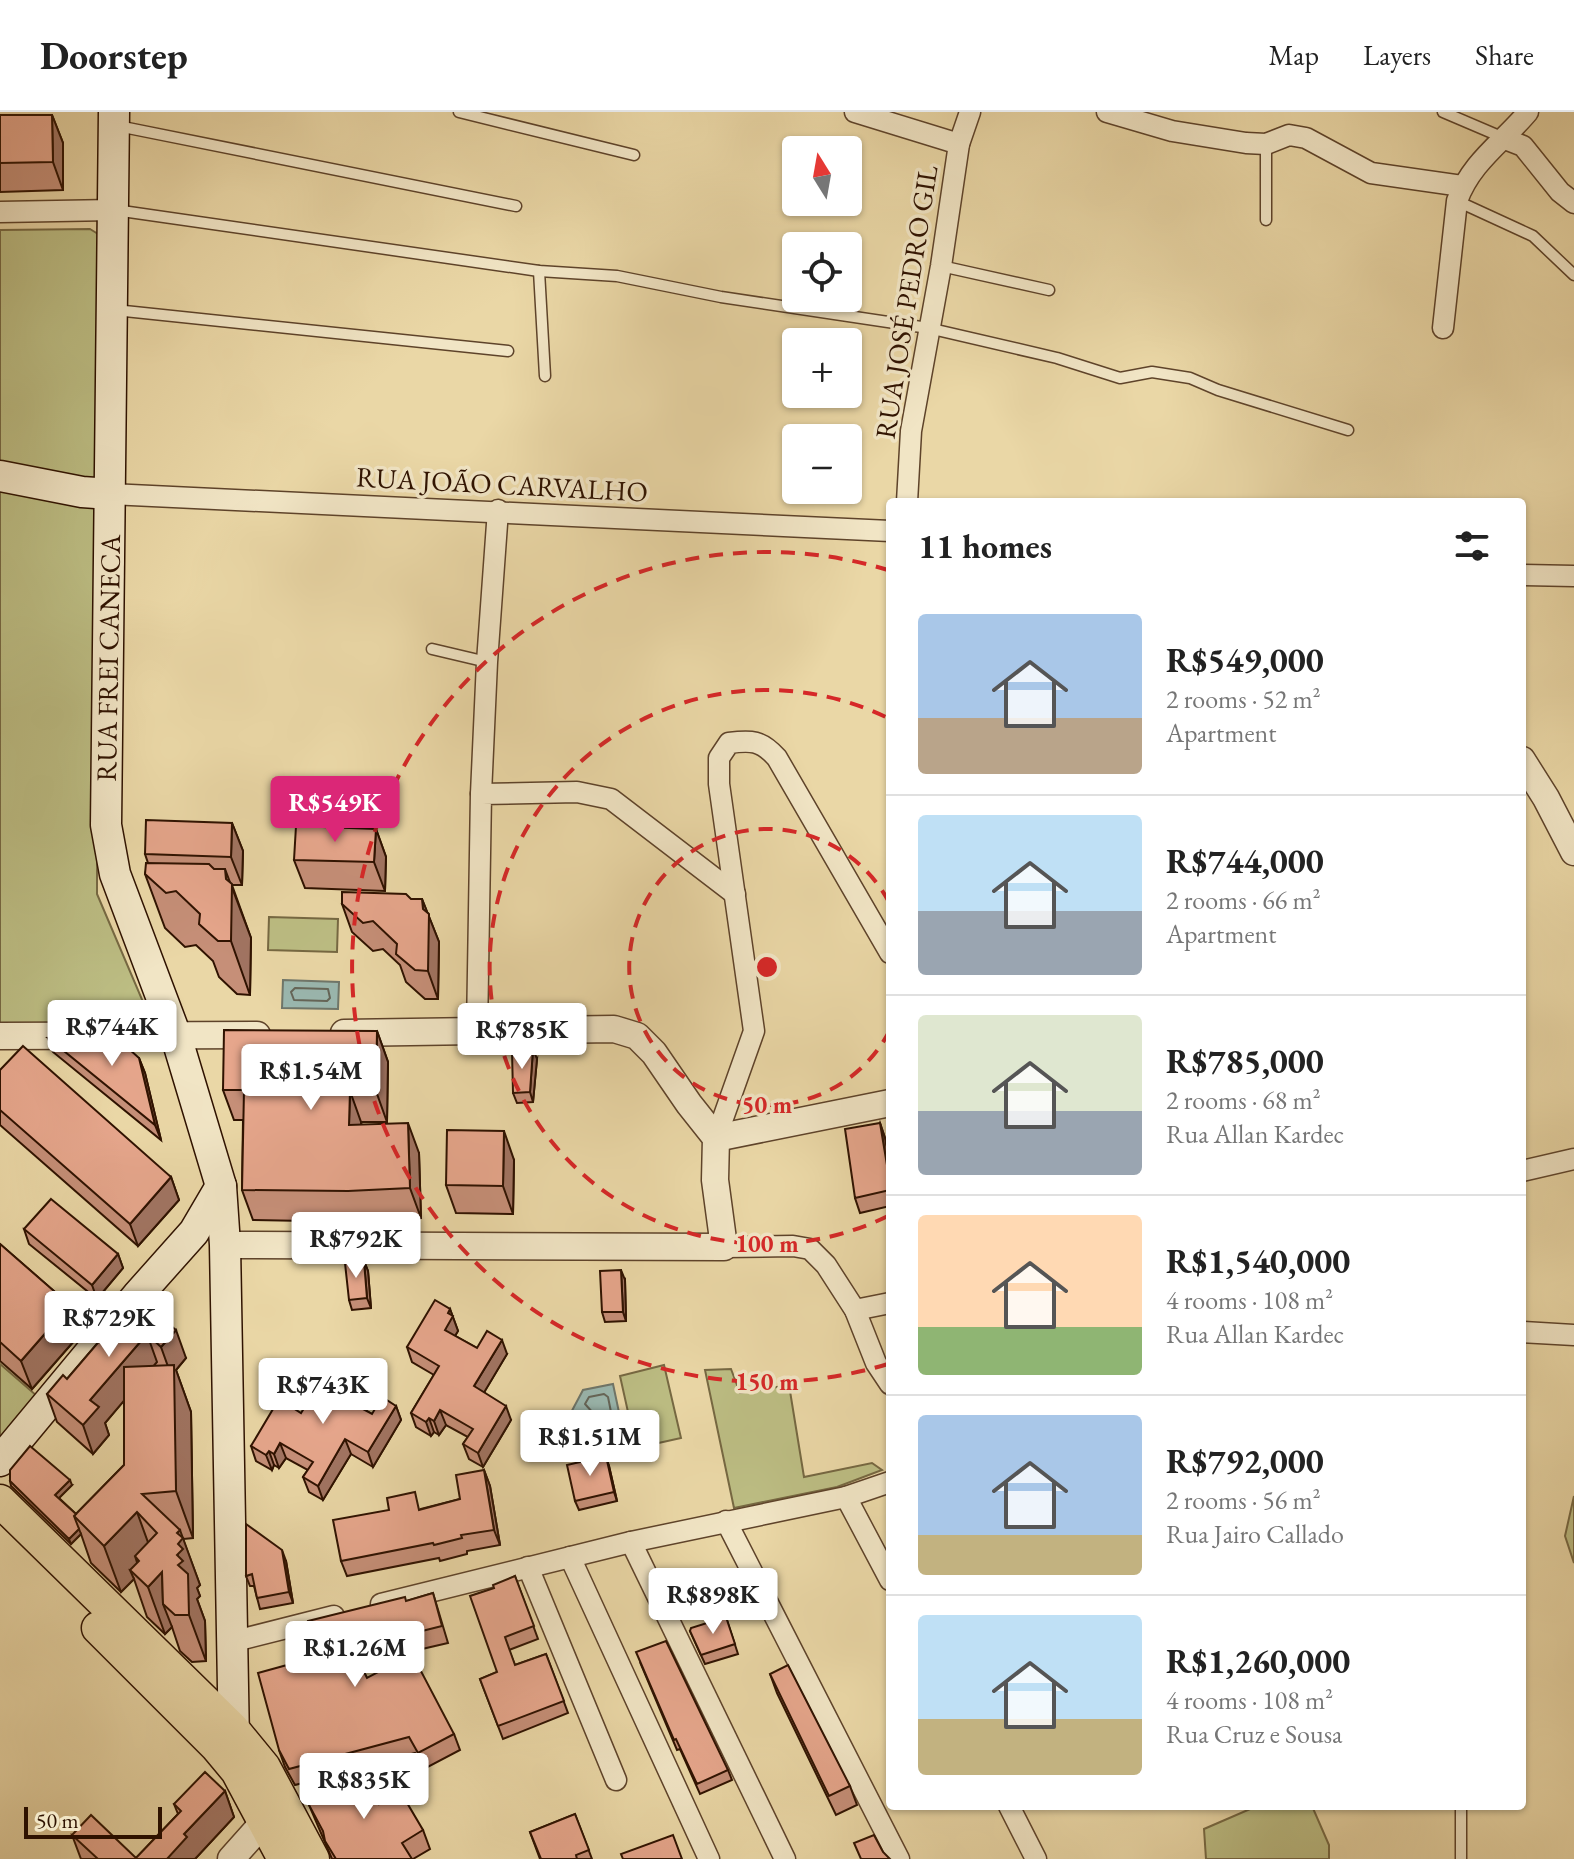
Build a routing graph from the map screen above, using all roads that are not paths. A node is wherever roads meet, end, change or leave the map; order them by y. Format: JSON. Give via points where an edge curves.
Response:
{"nodes":[{"id":1,"x":459,"y":112,"type":"edge"},
{"id":2,"x":855,"y":112,"type":"edge"},
{"id":3,"x":970,"y":112,"type":"edge"},
{"id":4,"x":1107,"y":112,"type":"edge"},
{"id":5,"x":1443,"y":112,"type":"edge"},
{"id":6,"x":1528,"y":112,"type":"edge"},
{"id":7,"x":114,"y":118,"type":"edge"},
{"id":8,"x":1505,"y":139,"type":"junction"},
{"id":9,"x":959,"y":144,"type":"junction"},
{"id":10,"x":1266,"y":144,"type":"junction"},
{"id":11,"x":634,"y":155,"type":"dead end"},
{"id":12,"x":1460,"y":193,"type":"junction"},
{"id":13,"x":1574,"y":203,"type":"edge"},
{"id":14,"x":516,"y":206,"type":"dead end"},
{"id":15,"x":113,"y":210,"type":"junction"},
{"id":16,"x":0,"y":212,"type":"edge"},
{"id":17,"x":1266,"y":220,"type":"dead end"},
{"id":18,"x":941,"y":266,"type":"junction"},
{"id":19,"x":539,"y":271,"type":"junction"},
{"id":20,"x":1574,"y":275,"type":"edge"},
{"id":21,"x":1049,"y":290,"type":"dead end"},
{"id":22,"x":113,"y":310,"type":"junction"},
{"id":23,"x":928,"y":328,"type":"junction"},
{"id":24,"x":1443,"y":328,"type":"dead end"},
{"id":25,"x":508,"y":351,"type":"dead end"},
{"id":26,"x":545,"y":376,"type":"dead end"},
{"id":27,"x":1348,"y":430,"type":"dead end"},
{"id":28,"x":0,"y":476,"type":"edge"},
{"id":29,"x":110,"y":494,"type":"junction"},
{"id":30,"x":907,"y":498,"type":"edge"},
{"id":31,"x":498,"y":510,"type":"junction"},
{"id":32,"x":886,"y":531,"type":"edge"},
{"id":33,"x":1526,"y":575,"type":"edge"},
{"id":34,"x":1574,"y":576,"type":"edge"},
{"id":35,"x":432,"y":649,"type":"dead end"},
{"id":36,"x":487,"y":662,"type":"junction"},
{"id":37,"x":1526,"y":766,"type":"edge"},
{"id":38,"x":481,"y":794,"type":"junction"},
{"id":39,"x":1574,"y":852,"type":"edge"},
{"id":40,"x":735,"y":894,"type":"junction"},
{"id":41,"x":886,"y":946,"type":"edge"},
{"id":42,"x":477,"y":1031,"type":"junction"},
{"id":43,"x":283,"y":1034,"type":"edge"},
{"id":44,"x":313,"y":1034,"type":"edge"},
{"id":45,"x":0,"y":1036,"type":"edge"},
{"id":46,"x":176,"y":1036,"type":"junction"},
{"id":47,"x":886,"y":1104,"type":"edge"},
{"id":48,"x":716,"y":1138,"type":"junction"},
{"id":49,"x":1574,"y":1159,"type":"edge"},
{"id":50,"x":1526,"y":1170,"type":"edge"},
{"id":51,"x":221,"y":1186,"type":"junction"},
{"id":52,"x":225,"y":1245,"type":"junction"},
{"id":53,"x":724,"y":1247,"type":"junction"},
{"id":54,"x":886,"y":1304,"type":"edge"},
{"id":55,"x":855,"y":1310,"type":"junction"},
{"id":56,"x":1526,"y":1332,"type":"edge"},
{"id":57,"x":1574,"y":1335,"type":"edge"},
{"id":58,"x":886,"y":1378,"type":"edge"},
{"id":59,"x":0,"y":1461,"type":"edge"},
{"id":60,"x":886,"y":1483,"type":"edge"},
{"id":61,"x":846,"y":1497,"type":"junction"},
{"id":62,"x":0,"y":1501,"type":"edge"},
{"id":63,"x":726,"y":1521,"type":"junction"},
{"id":64,"x":0,"y":1530,"type":"edge"},
{"id":65,"x":631,"y":1542,"type":"junction"},
{"id":66,"x":570,"y":1557,"type":"junction"},
{"id":67,"x":528,"y":1567,"type":"junction"},
{"id":68,"x":886,"y":1572,"type":"edge"},
{"id":69,"x":231,"y":1642,"type":"junction"},
{"id":70,"x":232,"y":1728,"type":"junction"},
{"id":71,"x":237,"y":1771,"type":"junction"},
{"id":72,"x":616,"y":1780,"type":"dead end"},
{"id":73,"x":1011,"y":1810,"type":"edge"},
{"id":74,"x":1461,"y":1810,"type":"edge"},
{"id":75,"x":264,"y":1822,"type":"junction"},
{"id":76,"x":231,"y":1859,"type":"edge"},
{"id":77,"x":284,"y":1859,"type":"edge"},
{"id":78,"x":313,"y":1859,"type":"edge"},
{"id":79,"x":709,"y":1859,"type":"edge"},
{"id":80,"x":785,"y":1859,"type":"edge"},
{"id":81,"x":899,"y":1859,"type":"edge"},
{"id":82,"x":1036,"y":1859,"type":"edge"},
{"id":83,"x":1461,"y":1859,"type":"edge"}],
"edges":[{"from":1,"to":11,"type":"lane"},
{"from":2,"to":9,"type":"street"},
{"from":3,"to":9,"type":"street","name":"RUA JOSÉ PEDRO GIL"},
{"from":4,"to":10,"type":"street","via":[[1172,131]]},
{"from":5,"to":8,"type":"lane"},
{"from":6,"to":8,"type":"street"},
{"from":7,"to":14,"type":"lane"},
{"from":7,"to":15,"type":"main road","name":"RUA FREI CANECA"},
{"from":8,"to":12,"type":"street","via":[[1481,158]]},
{"from":8,"to":13,"type":"street","via":[[1523,146]]},
{"from":9,"to":18,"type":"street","name":"RUA JOSÉ PEDRO GIL"},
{"from":10,"to":12,"type":"street","via":[[1289,135],[1306,138],[1371,173]]},
{"from":10,"to":17,"type":"lane"},
{"from":12,"to":20,"type":"lane","via":[[1533,236]]},
{"from":12,"to":24,"type":"street"},
{"from":15,"to":16,"type":"street"},
{"from":15,"to":19,"type":"lane"},
{"from":15,"to":22,"type":"main road","name":"RUA FREI CANECA"},
{"from":18,"to":21,"type":"lane"},
{"from":18,"to":23,"type":"street","name":"RUA JOSÉ PEDRO GIL"},
{"from":19,"to":23,"type":"lane","via":[[617,276]]},
{"from":19,"to":26,"type":"lane"},
{"from":22,"to":25,"type":"lane"},
{"from":22,"to":29,"type":"main road","name":"RUA FREI CANECA"},
{"from":23,"to":27,"type":"lane","via":[[1120,378],[1152,372],[1190,378]]},
{"from":23,"to":30,"type":"street","name":"RUA JOSÉ PEDRO GIL","via":[[911,431]]},
{"from":28,"to":29,"type":"main road"},
{"from":29,"to":31,"type":"street","name":"RUA JOÃO CARVALHO"},
{"from":29,"to":46,"type":"main road","name":"RUA FREI CANECA","via":[[106,825],[115,874]]},
{"from":31,"to":32,"type":"street","name":"RUA JOÃO CARVALHO"},
{"from":31,"to":36,"type":"street"},
{"from":33,"to":34,"type":"street"},
{"from":35,"to":36,"type":"lane"},
{"from":36,"to":38,"type":"street"},
{"from":37,"to":39,"type":"street"},
{"from":38,"to":40,"type":"street","via":[[577,792],[611,799]]},
{"from":38,"to":42,"type":"street"},
{"from":40,"to":41,"type":"street","via":[[719,758],[729,743],[747,740],[766,746],[777,758]]},
{"from":40,"to":48,"type":"street","via":[[754,1031]]},
{"from":42,"to":44,"type":"street"},
{"from":42,"to":48,"type":"street","via":[[614,1029],[637,1036]]},
{"from":43,"to":46,"type":"street"},
{"from":45,"to":46,"type":"street"},
{"from":46,"to":51,"type":"main road","name":"RUA FREI CANECA"},
{"from":47,"to":48,"type":"street"},
{"from":48,"to":53,"type":"street","via":[[715,1180]]},
{"from":49,"to":50,"type":"street"},
{"from":51,"to":52,"type":"main road","name":"RUA FREI CANECA"},
{"from":51,"to":59,"type":"main road","via":[[194,1232]]},
{"from":52,"to":53,"type":"street"},
{"from":52,"to":69,"type":"main road","name":"RUA FREI CANECA"},
{"from":53,"to":55,"type":"street","via":[[810,1249]]},
{"from":54,"to":55,"type":"street"},
{"from":55,"to":58,"type":"street"},
{"from":56,"to":57,"type":"street"},
{"from":60,"to":61,"type":"street"},
{"from":61,"to":63,"type":"street"},
{"from":61,"to":68,"type":"street"},
{"from":62,"to":70,"type":"main road"},
{"from":63,"to":65,"type":"street"},
{"from":63,"to":81,"type":"street"},
{"from":64,"to":71,"type":"main road"},
{"from":65,"to":66,"type":"street"},
{"from":65,"to":80,"type":"street"},
{"from":66,"to":67,"type":"street"},
{"from":66,"to":79,"type":"street"},
{"from":67,"to":69,"type":"street"},
{"from":67,"to":72,"type":"street"},
{"from":69,"to":70,"type":"main road","name":"RUA FREI CANECA"},
{"from":70,"to":71,"type":"main road","name":"RUA FREI CANECA"},
{"from":70,"to":78,"type":"main road","via":[[258,1757]]},
{"from":71,"to":75,"type":"main road"},
{"from":73,"to":82,"type":"street"},
{"from":74,"to":83,"type":"lane"},
{"from":75,"to":76,"type":"street"},
{"from":75,"to":77,"type":"main road"}]}
